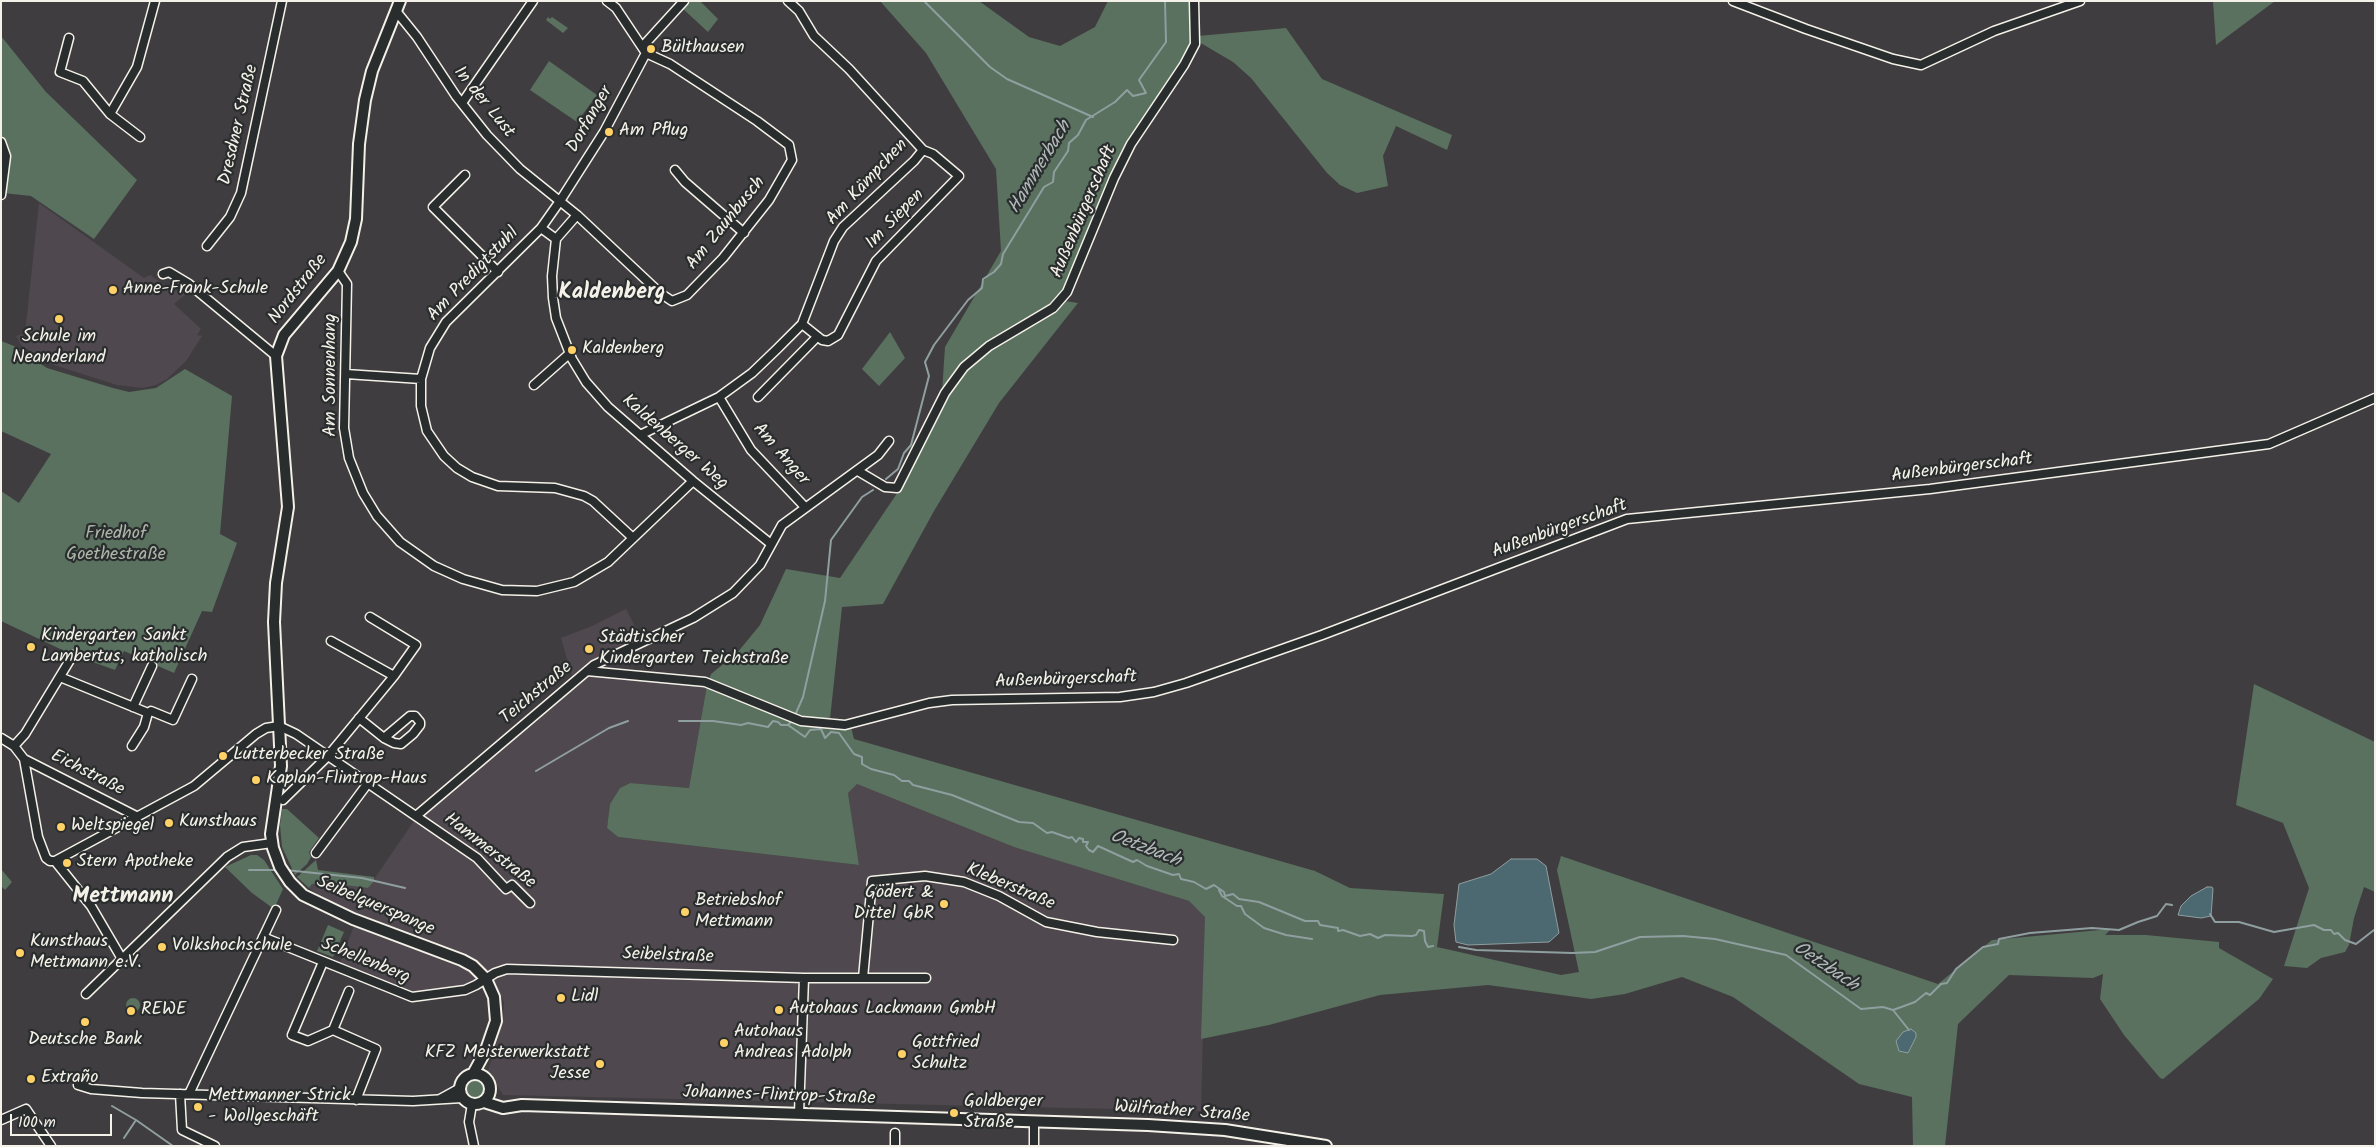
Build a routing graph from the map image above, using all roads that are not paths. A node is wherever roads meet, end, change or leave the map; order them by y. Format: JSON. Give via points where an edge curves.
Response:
{"nodes":[{"id":1,"x":155,"y":1,"type":"edge"},
{"id":2,"x":282,"y":1,"type":"edge"},
{"id":3,"x":533,"y":1,"type":"edge"},
{"id":4,"x":607,"y":1,"type":"edge"},
{"id":5,"x":684,"y":1,"type":"edge"},
{"id":6,"x":788,"y":1,"type":"edge"},
{"id":7,"x":1194,"y":1,"type":"edge"},
{"id":8,"x":1732,"y":1,"type":"edge"},
{"id":9,"x":2080,"y":1,"type":"edge"},
{"id":10,"x":398,"y":6,"type":"edge"},
{"id":11,"x":69,"y":38,"type":"dead end"},
{"id":12,"x":644,"y":49,"type":"junction"},
{"id":13,"x":462,"y":103,"type":"junction"},
{"id":14,"x":110,"y":114,"type":"junction"},
{"id":15,"x":140,"y":137,"type":"dead end"},
{"id":16,"x":1,"y":142,"type":"edge"},
{"id":17,"x":923,"y":150,"type":"junction"},
{"id":18,"x":674,"y":170,"type":"dead end"},
{"id":19,"x":465,"y":175,"type":"dead end"},
{"id":20,"x":1,"y":195,"type":"edge"},
{"id":21,"x":560,"y":201,"type":"junction"},
{"id":22,"x":577,"y":215,"type":"junction"},
{"id":23,"x":541,"y":228,"type":"junction"},
{"id":24,"x":744,"y":233,"type":"junction"},
{"id":25,"x":556,"y":240,"type":"junction"},
{"id":26,"x":207,"y":246,"type":"dead end"},
{"id":27,"x":338,"y":271,"type":"junction"},
{"id":28,"x":498,"y":272,"type":"junction"},
{"id":29,"x":163,"y":274,"type":"dead end"},
{"id":30,"x":802,"y":324,"type":"junction"},
{"id":31,"x":818,"y":337,"type":"junction"},
{"id":32,"x":569,"y":354,"type":"junction"},
{"id":33,"x":276,"y":356,"type":"junction"},
{"id":34,"x":346,"y":374,"type":"junction"},
{"id":35,"x":421,"y":379,"type":"junction"},
{"id":36,"x":534,"y":385,"type":"dead end"},
{"id":37,"x":719,"y":397,"type":"junction"},
{"id":38,"x":758,"y":397,"type":"dead end"},
{"id":39,"x":2375,"y":398,"type":"edge"},
{"id":40,"x":640,"y":435,"type":"junction"},
{"id":41,"x":889,"y":441,"type":"dead end"},
{"id":42,"x":858,"y":471,"type":"junction"},
{"id":43,"x":693,"y":480,"type":"junction"},
{"id":44,"x":806,"y":506,"type":"junction"},
{"id":45,"x":633,"y":538,"type":"junction"},
{"id":46,"x":771,"y":544,"type":"junction"},
{"id":47,"x":370,"y":617,"type":"dead end"},
{"id":48,"x":331,"y":641,"type":"dead end"},
{"id":49,"x":73,"y":655,"type":"dead end"},
{"id":50,"x":152,"y":666,"type":"dead end"},
{"id":51,"x":587,"y":671,"type":"junction"},
{"id":52,"x":394,"y":676,"type":"junction"},
{"id":53,"x":60,"y":677,"type":"junction"},
{"id":54,"x":192,"y":679,"type":"dead end"},
{"id":55,"x":134,"y":707,"type":"junction"},
{"id":56,"x":148,"y":713,"type":"junction"},
{"id":57,"x":359,"y":718,"type":"junction"},
{"id":58,"x":279,"y":726,"type":"junction"},
{"id":59,"x":1,"y":738,"type":"edge"},
{"id":60,"x":384,"y":738,"type":"junction"},
{"id":61,"x":14,"y":746,"type":"junction"},
{"id":62,"x":132,"y":746,"type":"dead end"},
{"id":63,"x":328,"y":756,"type":"junction"},
{"id":64,"x":24,"y":759,"type":"junction"},
{"id":65,"x":368,"y":783,"type":"junction"},
{"id":66,"x":283,"y":800,"type":"dead end"},
{"id":67,"x":136,"y":816,"type":"junction"},
{"id":68,"x":416,"y":816,"type":"junction"},
{"id":69,"x":272,"y":843,"type":"junction"},
{"id":70,"x":316,"y":853,"type":"dead end"},
{"id":71,"x":55,"y":861,"type":"junction"},
{"id":72,"x":530,"y":903,"type":"dead end"},
{"id":73,"x":276,"y":910,"type":"dead end"},
{"id":74,"x":263,"y":936,"type":"junction"},
{"id":75,"x":1173,"y":940,"type":"dead end"},
{"id":76,"x":122,"y":959,"type":"junction"},
{"id":77,"x":323,"y":962,"type":"junction"},
{"id":78,"x":804,"y":978,"type":"junction"},
{"id":79,"x":863,"y":978,"type":"junction"},
{"id":80,"x":926,"y":978,"type":"dead end"},
{"id":81,"x":486,"y":979,"type":"junction"},
{"id":82,"x":349,"y":991,"type":"dead end"},
{"id":83,"x":86,"y":994,"type":"dead end"},
{"id":84,"x":333,"y":1030,"type":"junction"},
{"id":85,"x":478,"y":1075,"type":"junction"},
{"id":86,"x":78,"y":1085,"type":"dead end"},
{"id":87,"x":461,"y":1093,"type":"junction"},
{"id":88,"x":180,"y":1094,"type":"junction"},
{"id":89,"x":189,"y":1094,"type":"junction"},
{"id":90,"x":487,"y":1097,"type":"junction"},
{"id":91,"x":356,"y":1100,"type":"junction"},
{"id":92,"x":472,"y":1104,"type":"junction"},
{"id":93,"x":799,"y":1113,"type":"junction"},
{"id":94,"x":1,"y":1120,"type":"edge"},
{"id":95,"x":1034,"y":1122,"type":"junction"},
{"id":96,"x":895,"y":1132,"type":"dead end"},
{"id":97,"x":51,"y":1146,"type":"edge"},
{"id":98,"x":215,"y":1146,"type":"edge"},
{"id":99,"x":474,"y":1146,"type":"edge"},
{"id":100,"x":895,"y":1146,"type":"edge"},
{"id":101,"x":1034,"y":1146,"type":"edge"},
{"id":102,"x":1326,"y":1146,"type":"edge"}],
"edges":[{"from":1,"to":14,"type":"street","via":[[137,67]]},
{"from":2,"to":26,"type":"street","name":"Dresdner Straße","via":[[241,194],[230,217]]},
{"from":3,"to":13,"type":"street"},
{"from":4,"to":12,"type":"street","via":[[616,8]]},
{"from":5,"to":12,"type":"street"},
{"from":6,"to":17,"type":"street","name":"Am Kämpchen","via":[[799,11],[814,36]]},
{"from":7,"to":42,"type":"street","name":"Außenbürgerschaft","via":[[1195,44],[1131,144],[1067,292],[1053,308],[989,346],[964,367],[945,393],[897,488],[885,487]]},
{"from":8,"to":9,"type":"street","via":[[1893,59],[1921,65],[1994,32]]},
{"from":10,"to":13,"type":"street","name":"In der Lust"},
{"from":10,"to":27,"type":"main road","name":"Nordstraße","via":[[372,71],[365,100],[359,144],[356,219],[351,242]]},
{"from":11,"to":14,"type":"street","via":[[60,72],[83,80]]},
{"from":12,"to":21,"type":"street","name":"Dorfanger","via":[[604,132]]},
{"from":12,"to":24,"type":"street","name":"Am Zaunbusch","via":[[757,121],[788,145],[792,160],[786,174]]},
{"from":13,"to":21,"type":"street","name":"In der Lust","via":[[520,169]]},
{"from":14,"to":15,"type":"street"},
{"from":16,"to":20,"type":"street","via":[[6,156]]},
{"from":17,"to":30,"type":"street","name":"Am Kämpchen","via":[[843,227],[834,241]]},
{"from":17,"to":31,"type":"street","name":"Im Siepen","via":[[933,154],[959,176],[876,262],[838,335],[828,341]]},
{"from":18,"to":24,"type":"street"},
{"from":19,"to":28,"type":"street","via":[[434,207]]},
{"from":21,"to":22,"type":"street","name":"Am Zaunbusch"},
{"from":21,"to":23,"type":"street","name":"Am Predigtstuhl"},
{"from":22,"to":24,"type":"street","name":"Am Zaunbusch","via":[[672,301],[687,295]]},
{"from":22,"to":25,"type":"street"},
{"from":23,"to":25,"type":"street"},
{"from":23,"to":28,"type":"street","name":"Am Predigtstuhl"},
{"from":25,"to":32,"type":"street","name":"Kaldenberger Weg","via":[[553,298]]},
{"from":27,"to":33,"type":"main road","name":"Nordstraße","via":[[284,335]]},
{"from":27,"to":34,"type":"street","name":"Am Sonnenhang","via":[[347,284]]},
{"from":28,"to":35,"type":"street","name":"Am Predigtstuhl","via":[[446,322],[430,348]]},
{"from":29,"to":33,"type":"street","via":[[169,272],[188,284]]},
{"from":30,"to":31,"type":"street"},
{"from":30,"to":37,"type":"street","name":"Am Kämpchen","via":[[752,373]]},
{"from":31,"to":38,"type":"street"},
{"from":32,"to":36,"type":"street"},
{"from":32,"to":40,"type":"street","name":"Kaldenberger Weg","via":[[586,382]]},
{"from":33,"to":58,"type":"main road","name":"Nordstraße","via":[[288,507],[276,583],[274,622]]},
{"from":34,"to":35,"type":"street"},
{"from":34,"to":45,"type":"street","name":"Am Sonnenhang","via":[[344,428],[349,458],[363,493],[377,516],[400,542],[434,566],[480,585],[502,590],[537,591],[584,577],[608,562]]},
{"from":35,"to":45,"type":"street","name":"Am Predigtstuhl","via":[[421,406],[427,431],[444,456],[457,468],[498,486],[554,488],[584,496]]},
{"from":37,"to":40,"type":"street","name":"Am Kämpchen"},
{"from":37,"to":44,"type":"street","name":"Am Anger","via":[[751,450]]},
{"from":39,"to":51,"type":"street","name":"Außenbürgerschaft","via":[[2269,444],[1930,489],[1627,519],[1322,635],[1186,684],[1154,692],[1120,697],[952,700],[845,725],[801,721],[705,682]]},
{"from":40,"to":43,"type":"street","name":"Kaldenberger Weg"},
{"from":41,"to":42,"type":"street","name":"Teichstraße","via":[[878,456]]},
{"from":42,"to":44,"type":"street","name":"Teichstraße"},
{"from":43,"to":45,"type":"street","name":"Am Sonnenhang"},
{"from":43,"to":46,"type":"street","name":"Kaldenberger Weg"},
{"from":44,"to":46,"type":"street","name":"Teichstraße","via":[[782,525]]},
{"from":46,"to":51,"type":"street","name":"Teichstraße","via":[[752,575],[722,601]]},
{"from":47,"to":52,"type":"street","via":[[416,645]]},
{"from":48,"to":52,"type":"street"},
{"from":49,"to":53,"type":"street"},
{"from":50,"to":55,"type":"street"},
{"from":51,"to":68,"type":"street","name":"Teichstraße"},
{"from":52,"to":57,"type":"street"},
{"from":53,"to":55,"type":"street"},
{"from":53,"to":61,"type":"street","via":[[26,734]]},
{"from":54,"to":56,"type":"street","via":[[173,720],[151,711]]},
{"from":55,"to":56,"type":"street"},
{"from":56,"to":62,"type":"street","via":[[144,727]]},
{"from":57,"to":60,"type":"street"},
{"from":57,"to":63,"type":"street"},
{"from":58,"to":63,"type":"street","name":"Hammerstraße"},
{"from":58,"to":67,"type":"street","via":[[266,728],[194,786]]},
{"from":58,"to":69,"type":"main road","name":"Nordstraße","via":[[281,766],[272,816]]},
{"from":59,"to":61,"type":"street"},
{"from":60,"to":60,"type":"street","via":[[401,744],[413,734],[420,722],[415,716],[410,716]]},
{"from":61,"to":64,"type":"street"},
{"from":63,"to":65,"type":"street","name":"Hammerstraße"},
{"from":63,"to":66,"type":"street"},
{"from":64,"to":67,"type":"street","name":"Eichstraße"},
{"from":64,"to":71,"type":"street","via":[[38,837],[46,858]]},
{"from":65,"to":68,"type":"street","name":"Hammerstraße"},
{"from":65,"to":70,"type":"street"},
{"from":67,"to":71,"type":"street"},
{"from":68,"to":72,"type":"street","name":"Hammerstraße","via":[[477,858],[506,889],[512,885]]},
{"from":69,"to":76,"type":"street","via":[[243,847],[230,854]]},
{"from":69,"to":81,"type":"main road","name":"Seibelquerspange","via":[[278,861],[294,886],[312,900],[473,966]]},
{"from":71,"to":76,"type":"street","via":[[91,906]]},
{"from":73,"to":74,"type":"street"},
{"from":74,"to":77,"type":"street","name":"Schellenberg"},
{"from":74,"to":89,"type":"street"},
{"from":75,"to":79,"type":"street","name":"Kleberstraße","via":[[1097,932],[1046,922],[999,896],[964,882],[925,876],[872,881]]},
{"from":76,"to":83,"type":"street"},
{"from":77,"to":81,"type":"street","name":"Schellenberg","via":[[412,997],[452,993]]},
{"from":77,"to":84,"type":"street","via":[[292,1035],[308,1041]]},
{"from":78,"to":79,"type":"street","name":"Seibelstraße"},
{"from":78,"to":81,"type":"street","name":"Seibelstraße","via":[[507,969]]},
{"from":78,"to":93,"type":"street"},
{"from":79,"to":80,"type":"street","name":"Seibelstraße"},
{"from":81,"to":85,"type":"main road","via":[[494,997],[496,1015]]},
{"from":82,"to":84,"type":"street","name":"Schellenberg"},
{"from":84,"to":91,"type":"street","via":[[376,1050]]},
{"from":85,"to":87,"type":"main road","via":[[466,1077]]},
{"from":85,"to":90,"type":"main road","via":[[490,1085]]},
{"from":86,"to":88,"type":"street","via":[[115,1092]]},
{"from":87,"to":91,"type":"street","via":[[413,1101]]},
{"from":87,"to":92,"type":"main road"},
{"from":88,"to":89,"type":"street"},
{"from":88,"to":98,"type":"street","via":[[182,1130]]},
{"from":89,"to":91,"type":"street"},
{"from":90,"to":92,"type":"main road","name":"Johannes-Flintrop-Straße"},
{"from":90,"to":93,"type":"main road","name":"Johannes-Flintrop-Straße","via":[[503,1108],[522,1105]]},
{"from":92,"to":99,"type":"street","via":[[469,1122]]},
{"from":93,"to":95,"type":"main road","name":"Johannes-Flintrop-Straße"},
{"from":94,"to":97,"type":"street","via":[[26,1109]]},
{"from":95,"to":101,"type":"street"},
{"from":95,"to":102,"type":"main road","name":"Wülfrather Straße","via":[[1195,1128]]},
{"from":96,"to":100,"type":"street"}]}
